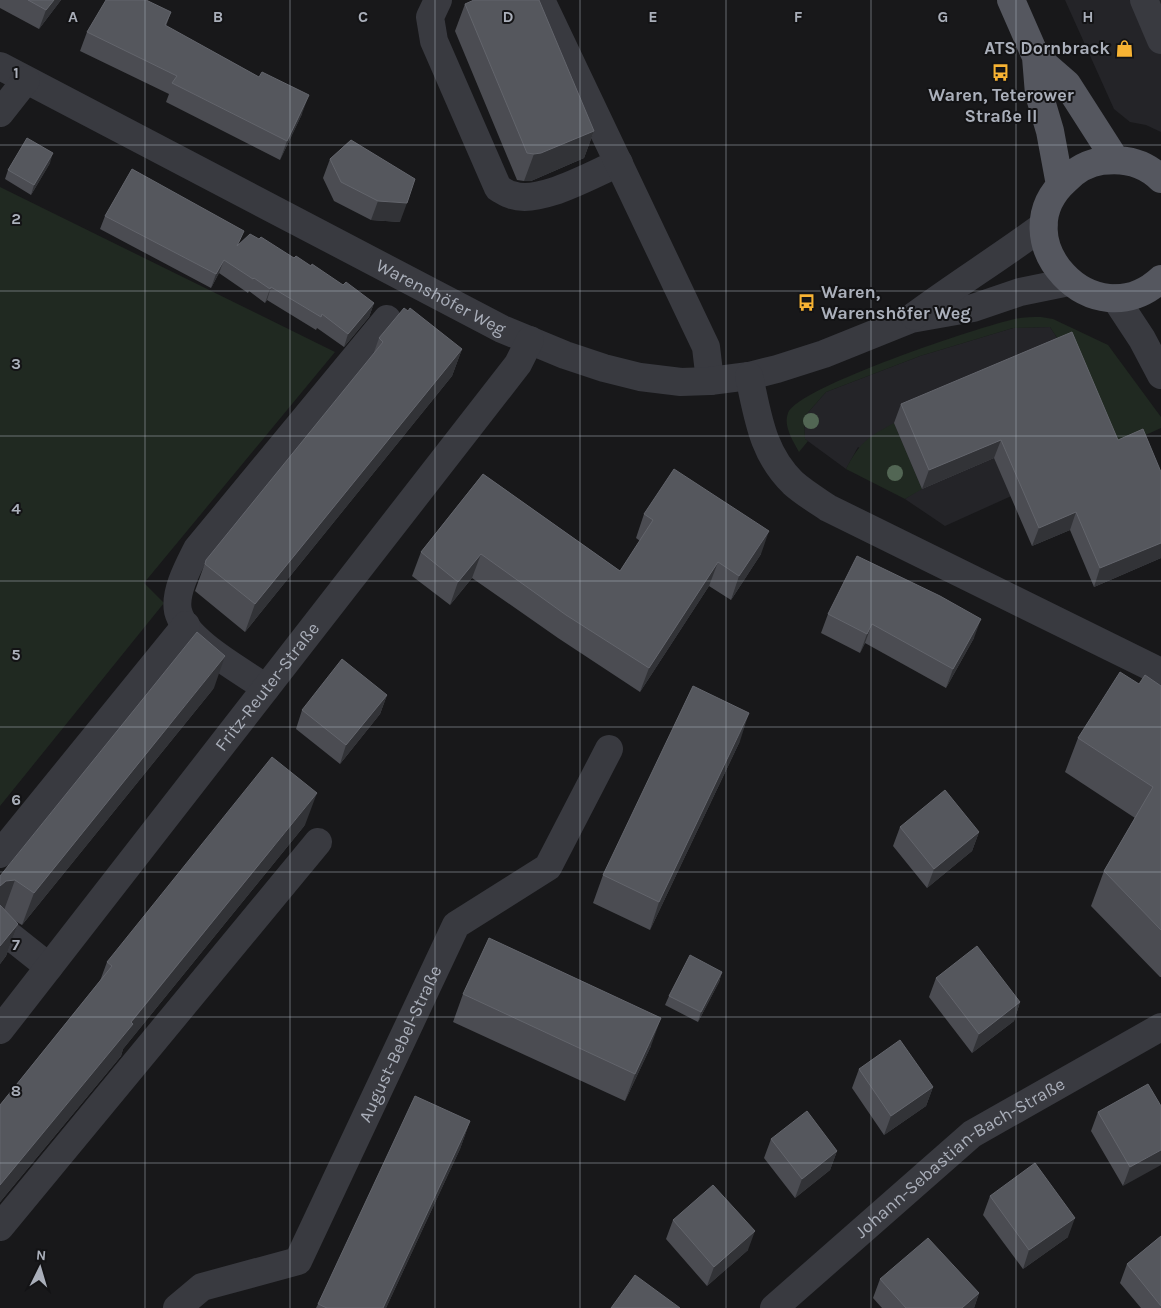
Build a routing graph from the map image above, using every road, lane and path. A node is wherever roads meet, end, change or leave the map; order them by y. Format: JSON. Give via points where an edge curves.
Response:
{"nodes":[{"id":1,"x":438,"y":0,"type":"edge"},
{"id":2,"x":541,"y":0,"type":"edge"},
{"id":3,"x":1012,"y":0,"type":"edge"},
{"id":4,"x":1144,"y":0,"type":"edge"},
{"id":5,"x":1161,"y":40,"type":"edge"},
{"id":6,"x":1036,"y":57,"type":"junction"},
{"id":7,"x":0,"y":66,"type":"edge"},
{"id":8,"x":26,"y":80,"type":"junction"},
{"id":9,"x":0,"y":113,"type":"edge"},
{"id":10,"x":1115,"y":159,"type":"junction"},
{"id":11,"x":619,"y":163,"type":"junction"},
{"id":12,"x":1159,"y":175,"type":"edge"},
{"id":13,"x":1060,"y":185,"type":"junction"},
{"id":14,"x":1044,"y":225,"type":"junction"},
{"id":15,"x":1161,"y":279,"type":"edge"},
{"id":16,"x":1069,"y":282,"type":"junction"},
{"id":17,"x":1115,"y":298,"type":"junction"},
{"id":18,"x":387,"y":319,"type":"dead end"},
{"id":19,"x":910,"y":319,"type":"junction"},
{"id":20,"x":530,"y":340,"type":"junction"},
{"id":21,"x":1161,"y":375,"type":"edge"},
{"id":22,"x":749,"y":376,"type":"junction"},
{"id":23,"x":710,"y":381,"type":"junction"},
{"id":24,"x":186,"y":624,"type":"junction"},
{"id":25,"x":1161,"y":672,"type":"edge"},
{"id":26,"x":266,"y":688,"type":"junction"},
{"id":27,"x":609,"y":749,"type":"dead end"},
{"id":28,"x":318,"y":842,"type":"dead end"},
{"id":29,"x":0,"y":854,"type":"edge"},
{"id":30,"x":0,"y":928,"type":"edge"},
{"id":31,"x":49,"y":967,"type":"junction"},
{"id":32,"x":1161,"y":1027,"type":"edge"},
{"id":33,"x":0,"y":1030,"type":"edge"},
{"id":34,"x":0,"y":1226,"type":"edge"},
{"id":35,"x":177,"y":1308,"type":"edge"},
{"id":36,"x":774,"y":1308,"type":"edge"}],
"edges":[{"from":1,"to":11,"type":"street","via":[[430,17],[434,41],[498,188],[512,196],[530,197],[551,192]]},
{"from":2,"to":11,"type":"street"},
{"from":3,"to":6,"type":"main road"},
{"from":4,"to":5,"type":"street"},
{"from":6,"to":10,"type":"main road","via":[[1067,84]]},
{"from":6,"to":13,"type":"main road","via":[[1039,94]]},
{"from":7,"to":8,"type":"street","name":"Warenshöfer Weg"},
{"from":8,"to":9,"type":"street"},
{"from":8,"to":20,"type":"street","name":"Warenshöfer Weg","via":[[502,329]]},
{"from":10,"to":12,"type":"main road","via":[[1144,166]]},
{"from":10,"to":13,"type":"main road","via":[[1092,163],[1075,171]]},
{"from":11,"to":23,"type":"street","via":[[706,347]]},
{"from":13,"to":14,"type":"main road","via":[[1046,210]]},
{"from":14,"to":16,"type":"main road","via":[[1046,248],[1056,268]]},
{"from":14,"to":19,"type":"street","name":"Warenshöfer Weg"},
{"from":15,"to":17,"type":"main road","via":[[1136,294]]},
{"from":16,"to":17,"type":"main road","via":[[1098,296]]},
{"from":16,"to":19,"type":"street","name":"Warenshöfer Weg","via":[[1020,292],[972,308]]},
{"from":17,"to":21,"type":"street"},
{"from":18,"to":24,"type":"street","via":[[197,549],[182,580],[178,610]]},
{"from":19,"to":22,"type":"street","name":"Warenshöfer Weg","via":[[824,354]]},
{"from":20,"to":23,"type":"street","name":"Warenshöfer Weg","via":[[604,368],[640,377],[681,382]]},
{"from":20,"to":26,"type":"street","name":"Fritz-Reuter-Straße","via":[[518,364]]},
{"from":22,"to":23,"type":"street","name":"Warenshöfer Weg"},
{"from":22,"to":25,"type":"street","via":[[767,450],[794,484],[828,508]]},
{"from":24,"to":26,"type":"street","via":[[195,639]]},
{"from":24,"to":29,"type":"street"},
{"from":26,"to":31,"type":"street","name":"Fritz-Reuter-Straße"},
{"from":27,"to":35,"type":"street","name":"August-Bebel-Straße","via":[[548,867],[456,925],[298,1260],[202,1287]]},
{"from":28,"to":34,"type":"street"},
{"from":30,"to":31,"type":"street"},
{"from":31,"to":33,"type":"street","name":"Fritz-Reuter-Straße"},
{"from":32,"to":36,"type":"street","name":"Johann-Sebastian-Bach-Straße","via":[[972,1134]]}]}
